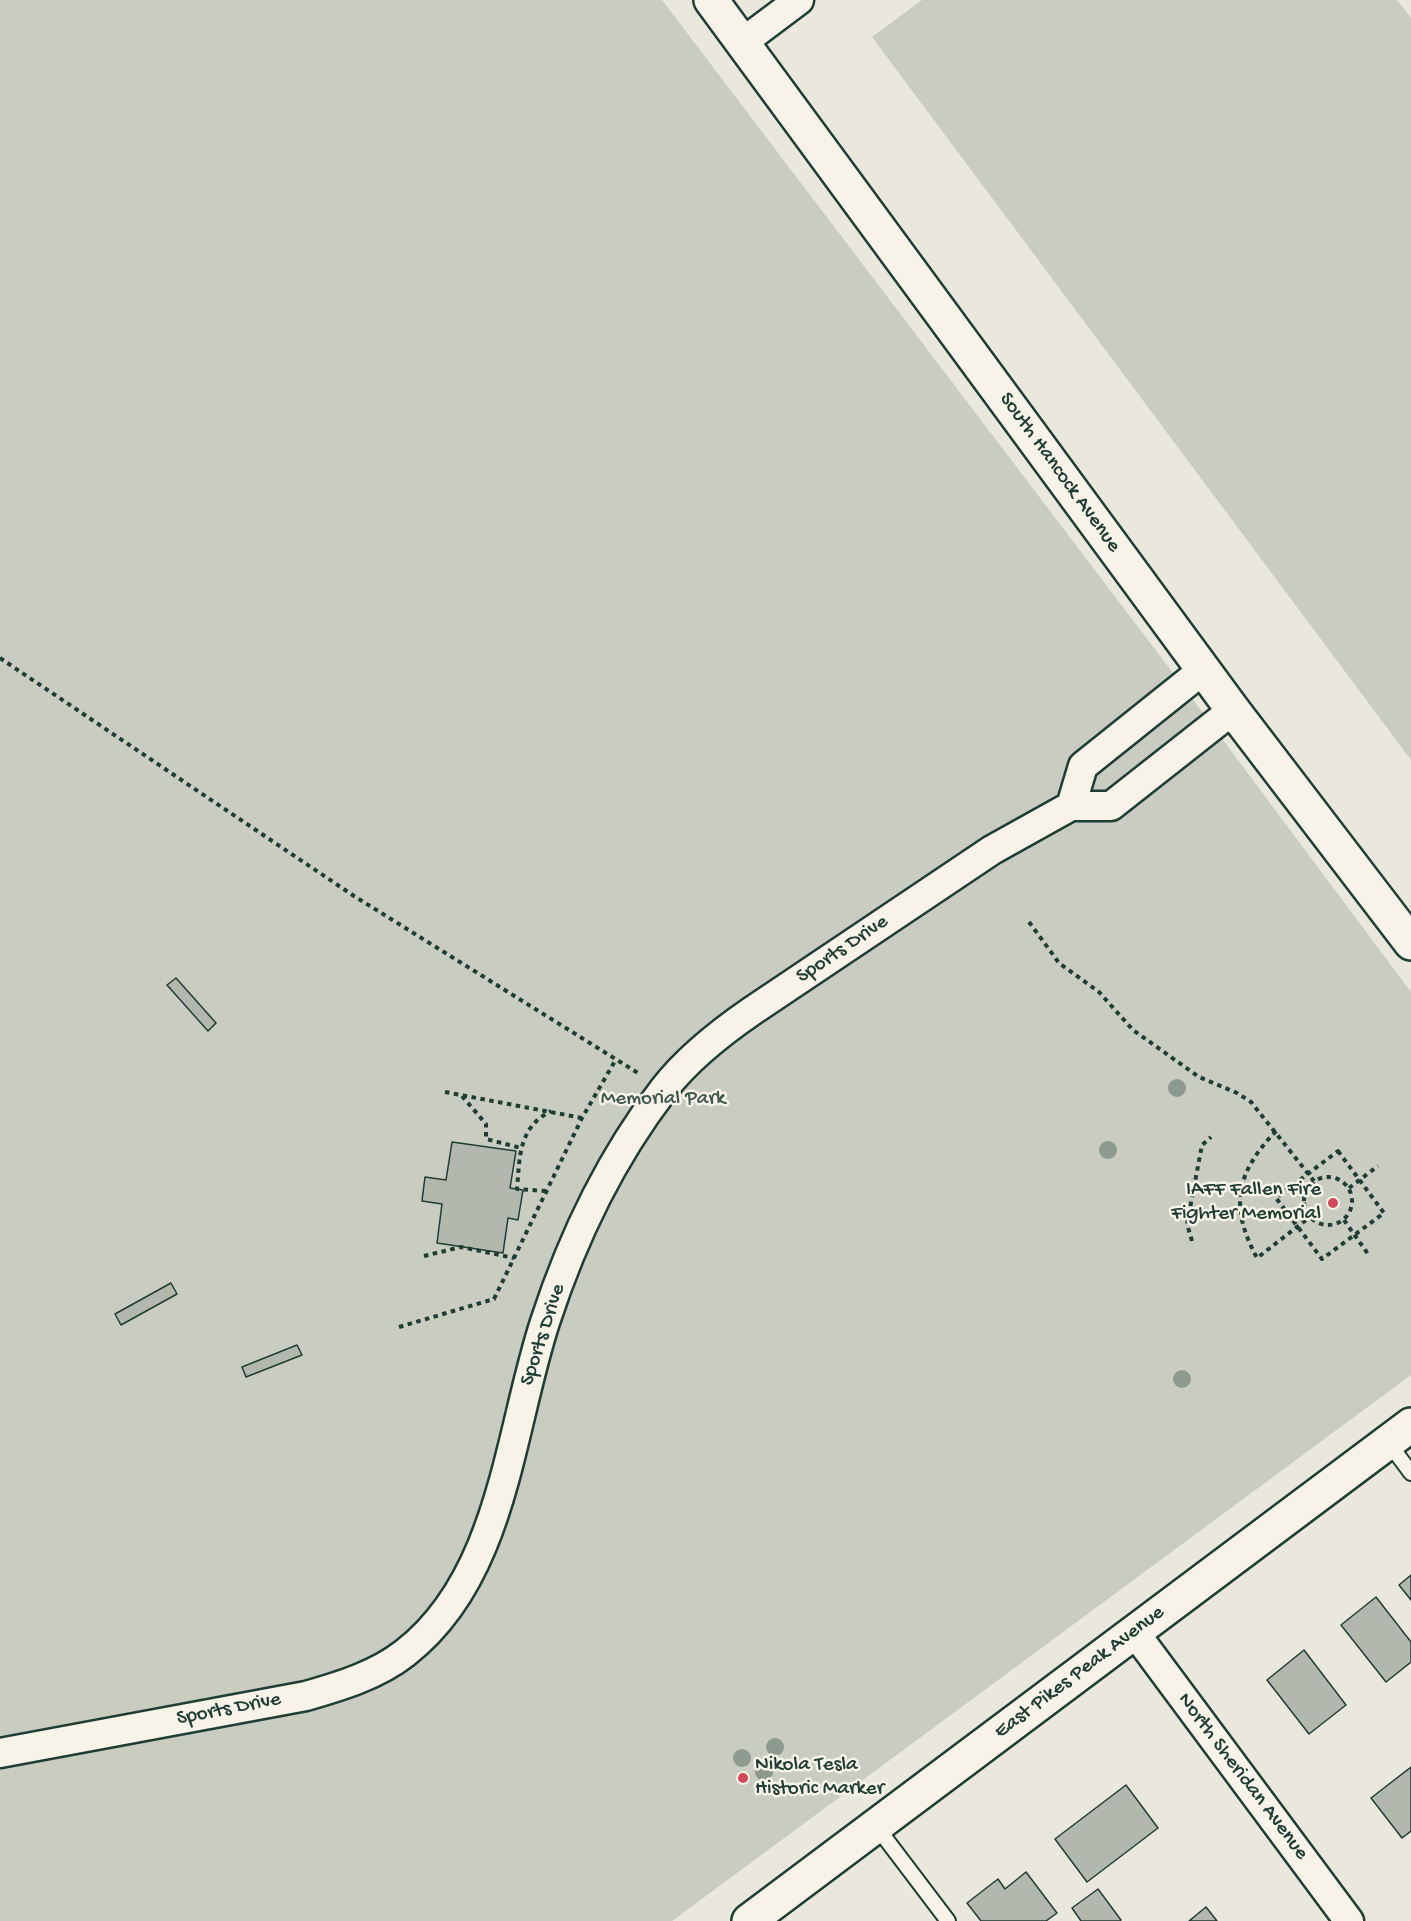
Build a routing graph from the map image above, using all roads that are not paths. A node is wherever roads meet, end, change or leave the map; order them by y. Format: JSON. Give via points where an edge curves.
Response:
{"nodes":[{"id":1,"x":711,"y":0,"type":"edge"},
{"id":2,"x":800,"y":0,"type":"edge"},
{"id":3,"x":743,"y":42,"type":"junction"},
{"id":4,"x":1203,"y":670,"type":"junction"},
{"id":5,"x":1233,"y":710,"type":"junction"},
{"id":6,"x":1071,"y":806,"type":"junction"},
{"id":7,"x":1411,"y":943,"type":"edge"},
{"id":8,"x":1399,"y":1434,"type":"edge"},
{"id":9,"x":1411,"y":1473,"type":"edge"},
{"id":10,"x":1135,"y":1633,"type":"junction"},
{"id":11,"x":0,"y":1753,"type":"edge"},
{"id":12,"x":876,"y":1826,"type":"junction"},
{"id":13,"x":749,"y":1921,"type":"edge"},
{"id":14,"x":948,"y":1921,"type":"edge"},
{"id":15,"x":1349,"y":1921,"type":"edge"}],
"edges":[{"from":1,"to":3,"type":"main road","name":"South Hancock Avenue"},
{"from":2,"to":3,"type":"street"},
{"from":3,"to":4,"type":"main road","name":"South Hancock Avenue"},
{"from":4,"to":5,"type":"main road","name":"South Hancock Avenue"},
{"from":4,"to":6,"type":"street","via":[[1083,766]]},
{"from":5,"to":6,"type":"street","name":"Sports Drive","via":[[1111,806]]},
{"from":5,"to":7,"type":"main road","name":"South Hancock Avenue"},
{"from":6,"to":11,"type":"street","name":"Sports Drive","via":[[992,850],[743,1017],[719,1034],[665,1088],[629,1138],[581,1229],[545,1322],[476,1563],[433,1628],[404,1654],[342,1686],[306,1695]]},
{"from":8,"to":9,"type":"lane"},
{"from":8,"to":10,"type":"main road","name":"East Pikes Peak Avenue"},
{"from":10,"to":12,"type":"main road","name":"East Pikes Peak Avenue"},
{"from":10,"to":15,"type":"street","name":"North Sheridan Avenue"},
{"from":12,"to":13,"type":"main road","name":"East Pikes Peak Avenue"},
{"from":12,"to":14,"type":"lane"}]}
